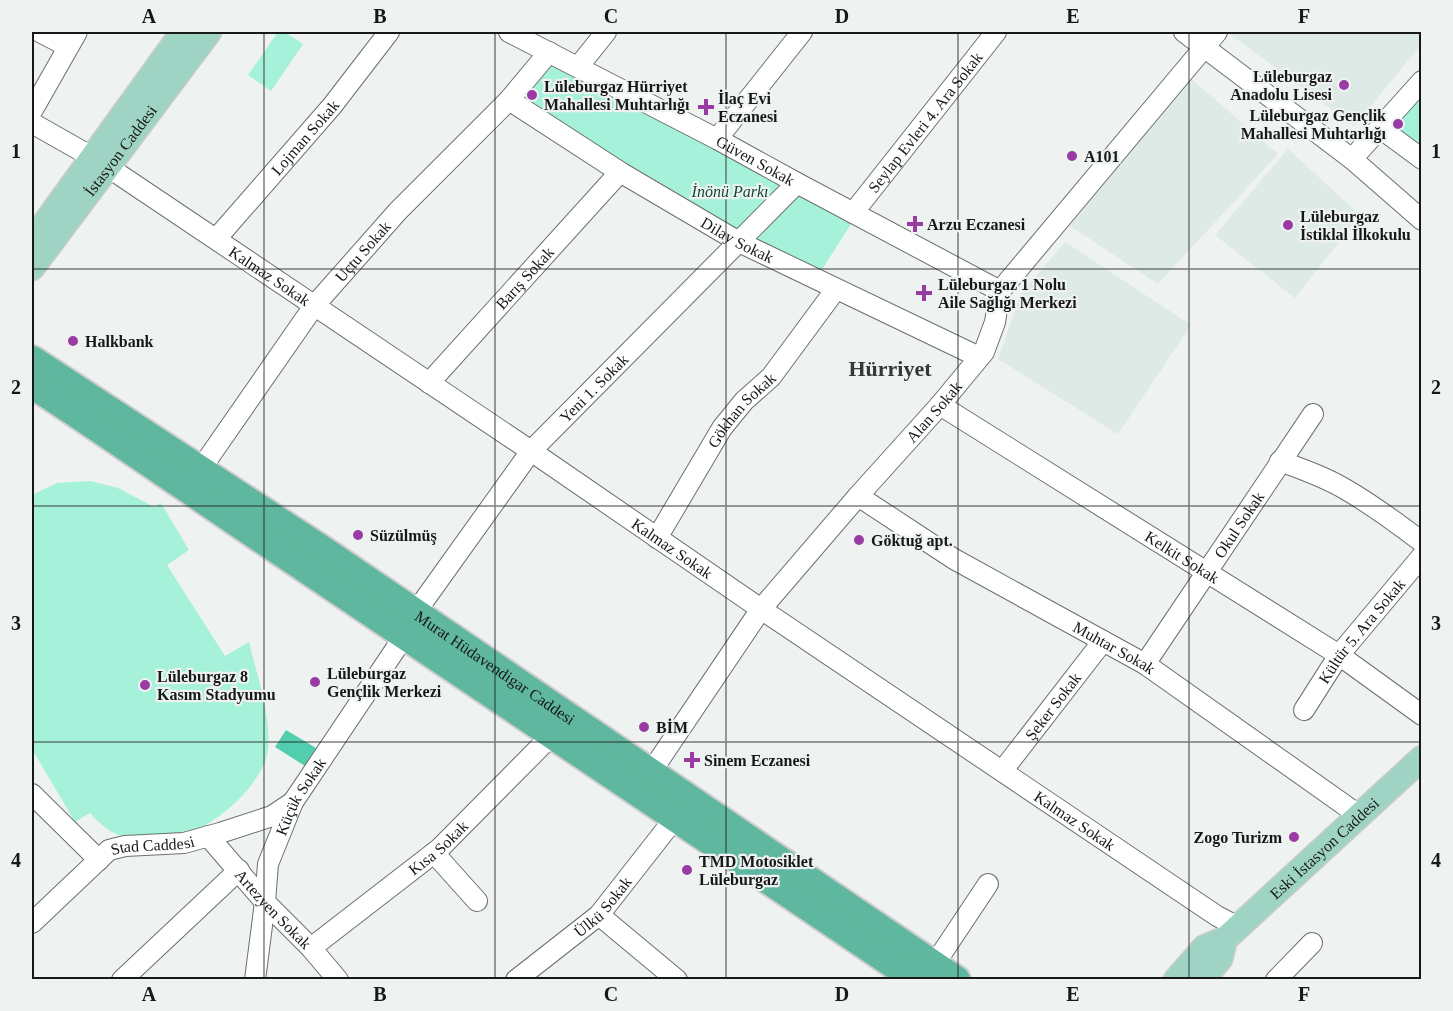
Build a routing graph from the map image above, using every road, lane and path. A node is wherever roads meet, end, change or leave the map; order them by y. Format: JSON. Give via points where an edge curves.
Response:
{"nodes":[{"id":1,"x":40,"y":32,"type":"edge"},
{"id":2,"x":183,"y":32,"type":"edge"},
{"id":3,"x":209,"y":32,"type":"edge"},
{"id":4,"x":388,"y":32,"type":"edge"},
{"id":5,"x":509,"y":32,"type":"edge"},
{"id":6,"x":606,"y":32,"type":"edge"},
{"id":7,"x":802,"y":32,"type":"edge"},
{"id":8,"x":996,"y":32,"type":"edge"},
{"id":9,"x":1184,"y":32,"type":"edge"},
{"id":10,"x":1217,"y":32,"type":"edge"},
{"id":11,"x":72,"y":39,"type":"edge"},
{"id":12,"x":1204,"y":47,"type":"junction"},
{"id":13,"x":549,"y":52,"type":"junction"},
{"id":14,"x":578,"y":68,"type":"junction"},
{"id":15,"x":1422,"y":81,"type":"edge"},
{"id":16,"x":509,"y":100,"type":"junction"},
{"id":17,"x":32,"y":111,"type":"edge"},
{"id":18,"x":32,"y":123,"type":"edge"},
{"id":19,"x":1380,"y":128,"type":"junction"},
{"id":20,"x":717,"y":139,"type":"junction"},
{"id":21,"x":1352,"y":159,"type":"junction"},
{"id":22,"x":1422,"y":159,"type":"edge"},
{"id":23,"x":100,"y":162,"type":"junction"},
{"id":24,"x":620,"y":171,"type":"junction"},
{"id":25,"x":797,"y":183,"type":"junction"},
{"id":26,"x":853,"y":213,"type":"junction"},
{"id":27,"x":1422,"y":220,"type":"edge"},
{"id":28,"x":216,"y":239,"type":"junction"},
{"id":29,"x":32,"y":241,"type":"edge"},
{"id":30,"x":739,"y":242,"type":"junction"},
{"id":31,"x":32,"y":267,"type":"edge"},
{"id":32,"x":836,"y":289,"type":"junction"},
{"id":33,"x":1000,"y":291,"type":"junction"},
{"id":34,"x":314,"y":306,"type":"junction"},
{"id":35,"x":979,"y":357,"type":"junction"},
{"id":36,"x":32,"y":366,"type":"edge"},
{"id":37,"x":429,"y":383,"type":"junction"},
{"id":38,"x":940,"y":405,"type":"junction"},
{"id":39,"x":1313,"y":414,"type":"dead end"},
{"id":40,"x":531,"y":451,"type":"junction"},
{"id":41,"x":1280,"y":461,"type":"junction"},
{"id":42,"x":200,"y":470,"type":"junction"},
{"id":43,"x":858,"y":496,"type":"junction"},
{"id":44,"x":657,"y":538,"type":"junction"},
{"id":45,"x":1422,"y":542,"type":"edge"},
{"id":46,"x":1422,"y":556,"type":"edge"},
{"id":47,"x":1206,"y":573,"type":"junction"},
{"id":48,"x":761,"y":609,"type":"junction"},
{"id":49,"x":410,"y":624,"type":"junction"},
{"id":50,"x":1103,"y":641,"type":"junction"},
{"id":51,"x":1339,"y":655,"type":"junction"},
{"id":52,"x":1145,"y":664,"type":"junction"},
{"id":53,"x":1304,"y":710,"type":"dead end"},
{"id":54,"x":1422,"y":715,"type":"edge"},
{"id":55,"x":552,"y":735,"type":"junction"},
{"id":56,"x":1422,"y":758,"type":"edge"},
{"id":57,"x":1003,"y":770,"type":"junction"},
{"id":58,"x":651,"y":772,"type":"junction"},
{"id":59,"x":32,"y":794,"type":"edge"},
{"id":60,"x":293,"y":802,"type":"junction"},
{"id":61,"x":1360,"y":816,"type":"junction"},
{"id":62,"x":675,"y":818,"type":"junction"},
{"id":63,"x":208,"y":836,"type":"junction"},
{"id":64,"x":434,"y":853,"type":"junction"},
{"id":65,"x":99,"y":860,"type":"junction"},
{"id":66,"x":239,"y":870,"type":"junction"},
{"id":67,"x":988,"y":884,"type":"dead end"},
{"id":68,"x":477,"y":901,"type":"dead end"},
{"id":69,"x":265,"y":902,"type":"junction"},
{"id":70,"x":599,"y":915,"type":"junction"},
{"id":71,"x":32,"y":923,"type":"edge"},
{"id":72,"x":1232,"y":933,"type":"junction"},
{"id":73,"x":1312,"y":943,"type":"dead end"},
{"id":74,"x":311,"y":948,"type":"junction"},
{"id":75,"x":936,"y":975,"type":"edge"},
{"id":76,"x":122,"y":980,"type":"edge"},
{"id":77,"x":255,"y":980,"type":"edge"},
{"id":78,"x":338,"y":980,"type":"edge"},
{"id":79,"x":516,"y":980,"type":"edge"},
{"id":80,"x":677,"y":980,"type":"edge"},
{"id":81,"x":1176,"y":980,"type":"edge"},
{"id":82,"x":1202,"y":980,"type":"edge"},
{"id":83,"x":1276,"y":980,"type":"edge"}],
"edges":[{"from":1,"to":11,"type":"street"},
{"from":2,"to":23,"type":"main road","name":"İstasyon Caddesi"},
{"from":3,"to":23,"type":"main road","name":"İstasyon Caddesi"},
{"from":4,"to":28,"type":"street","name":"Lojman Sokak","via":[[332,106]]},
{"from":5,"to":13,"type":"street","name":"Güven Sokak"},
{"from":6,"to":14,"type":"street"},
{"from":7,"to":20,"type":"street"},
{"from":8,"to":26,"type":"street","name":"Seylap Evleri 4. Ara Sokak"},
{"from":9,"to":12,"type":"street"},
{"from":10,"to":12,"type":"street"},
{"from":11,"to":17,"type":"street"},
{"from":12,"to":21,"type":"street"},
{"from":12,"to":33,"type":"street"},
{"from":13,"to":14,"type":"street","name":"Güven Sokak"},
{"from":13,"to":16,"type":"street","name":"Uçtu Sokak"},
{"from":14,"to":20,"type":"street","name":"Güven Sokak"},
{"from":15,"to":19,"type":"street"},
{"from":16,"to":24,"type":"street","name":"Dilay Sokak"},
{"from":16,"to":34,"type":"street","name":"Uçtu Sokak","via":[[398,211]]},
{"from":18,"to":23,"type":"street","name":"Kalmaz Sokak"},
{"from":19,"to":21,"type":"street"},
{"from":19,"to":22,"type":"street"},
{"from":20,"to":25,"type":"street","name":"Güven Sokak"},
{"from":21,"to":27,"type":"street"},
{"from":23,"to":28,"type":"street","name":"Kalmaz Sokak"},
{"from":23,"to":29,"type":"main road","name":"İstasyon Caddesi"},
{"from":23,"to":31,"type":"main road","name":"İstasyon Caddesi"},
{"from":24,"to":30,"type":"street","name":"Dilay Sokak"},
{"from":24,"to":37,"type":"street","name":"Barış Sokak"},
{"from":25,"to":26,"type":"street","name":"Güven Sokak"},
{"from":25,"to":30,"type":"street","name":"Yeni 1. Sokak"},
{"from":26,"to":33,"type":"street","name":"Güven Sokak"},
{"from":28,"to":34,"type":"street","name":"Kalmaz Sokak"},
{"from":30,"to":32,"type":"street","name":"Dilay Sokak"},
{"from":30,"to":40,"type":"street","name":"Yeni 1. Sokak"},
{"from":32,"to":35,"type":"street","name":"Dilay Sokak"},
{"from":32,"to":44,"type":"street","name":"Gökhan Sokak","via":[[771,376],[722,428]]},
{"from":33,"to":35,"type":"street","name":"Alan Sokak","via":[[995,322]]},
{"from":34,"to":37,"type":"street","name":"Kalmaz Sokak"},
{"from":34,"to":42,"type":"street","name":"Uçtu Sokak"},
{"from":35,"to":38,"type":"street","name":"Alan Sokak"},
{"from":36,"to":42,"type":"highway","name":"Murat Hüdavendigar Caddesi"},
{"from":36,"to":49,"type":"highway","name":"Murat Hüdavendigar Caddesi","via":[[108,434]]},
{"from":37,"to":40,"type":"street","name":"Kalmaz Sokak"},
{"from":38,"to":43,"type":"street","name":"Alan Sokak"},
{"from":38,"to":47,"type":"street","name":"Kelkit Sokak"},
{"from":39,"to":41,"type":"street","name":"Okul Sokak"},
{"from":40,"to":44,"type":"street","name":"Kalmaz Sokak"},
{"from":40,"to":49,"type":"street","name":"Yeni 1. Sokak"},
{"from":41,"to":45,"type":"street","via":[[1343,488]]},
{"from":41,"to":47,"type":"street","name":"Okul Sokak"},
{"from":42,"to":49,"type":"highway","name":"Murat Hüdavendigar Caddesi","via":[[318,547]]},
{"from":43,"to":48,"type":"street","name":"Alan Sokak"},
{"from":43,"to":50,"type":"street","name":"Muhtar Sokak","via":[[954,560]]},
{"from":44,"to":48,"type":"street","name":"Kalmaz Sokak"},
{"from":46,"to":51,"type":"street","name":"Kültür 5. Ara Sokak"},
{"from":47,"to":51,"type":"street","name":"Kelkit Sokak"},
{"from":47,"to":52,"type":"street","name":"Okul Sokak"},
{"from":48,"to":57,"type":"street","name":"Kalmaz Sokak"},
{"from":48,"to":58,"type":"street","name":"Alan Sokak"},
{"from":49,"to":55,"type":"highway","name":"Murat Hüdavendigar Caddesi"},
{"from":49,"to":58,"type":"highway","name":"Murat Hüdavendigar Caddesi"},
{"from":49,"to":60,"type":"street","name":"Küçük Sokak"},
{"from":50,"to":52,"type":"street","name":"Muhtar Sokak"},
{"from":50,"to":57,"type":"street","name":"Şeker Sokak"},
{"from":51,"to":53,"type":"street","name":"Kültür 5. Ara Sokak"},
{"from":51,"to":54,"type":"street","name":"Kelkit Sokak"},
{"from":52,"to":61,"type":"street","name":"Muhtar Sokak"},
{"from":55,"to":62,"type":"highway","name":"Murat Hüdavendigar Caddesi"},
{"from":55,"to":64,"type":"street","name":"Kısa Sokak"},
{"from":56,"to":61,"type":"main road","name":"Eski İstasyon Caddesi"},
{"from":57,"to":72,"type":"street","name":"Kalmaz Sokak","via":[[1217,916]]},
{"from":58,"to":75,"type":"highway","name":"Murat Hüdavendigar Caddesi"},
{"from":59,"to":65,"type":"street"},
{"from":60,"to":63,"type":"street","name":"Stad Caddesi","via":[[272,816]]},
{"from":60,"to":69,"type":"street","name":"Küçük Sokak","via":[[268,864]]},
{"from":61,"to":72,"type":"main road","name":"Eski İstasyon Caddesi"},
{"from":62,"to":70,"type":"street","name":"Ülkü Sokak"},
{"from":62,"to":75,"type":"highway","name":"Murat Hüdavendigar Caddesi"},
{"from":63,"to":65,"type":"street","name":"Stad Caddesi","via":[[184,843],[125,846],[109,850]]},
{"from":63,"to":66,"type":"street","name":"Artezyen Sokak"},
{"from":64,"to":68,"type":"street"},
{"from":64,"to":74,"type":"street","name":"Kısa Sokak"},
{"from":65,"to":71,"type":"street","name":"Stad Caddesi"},
{"from":66,"to":69,"type":"street","name":"Artezyen Sokak"},
{"from":66,"to":76,"type":"street"},
{"from":67,"to":75,"type":"street"},
{"from":69,"to":74,"type":"street","name":"Artezyen Sokak"},
{"from":69,"to":77,"type":"street","name":"Küçük Sokak"},
{"from":70,"to":79,"type":"street","name":"Ülkü Sokak"},
{"from":70,"to":80,"type":"street"},
{"from":72,"to":81,"type":"main road","name":"Eski İstasyon Caddesi","via":[[1205,946]]},
{"from":72,"to":82,"type":"main road","name":"Eski İstasyon Caddesi","via":[[1220,959]]},
{"from":73,"to":83,"type":"street"},
{"from":74,"to":78,"type":"street","name":"Artezyen Sokak"}]}
